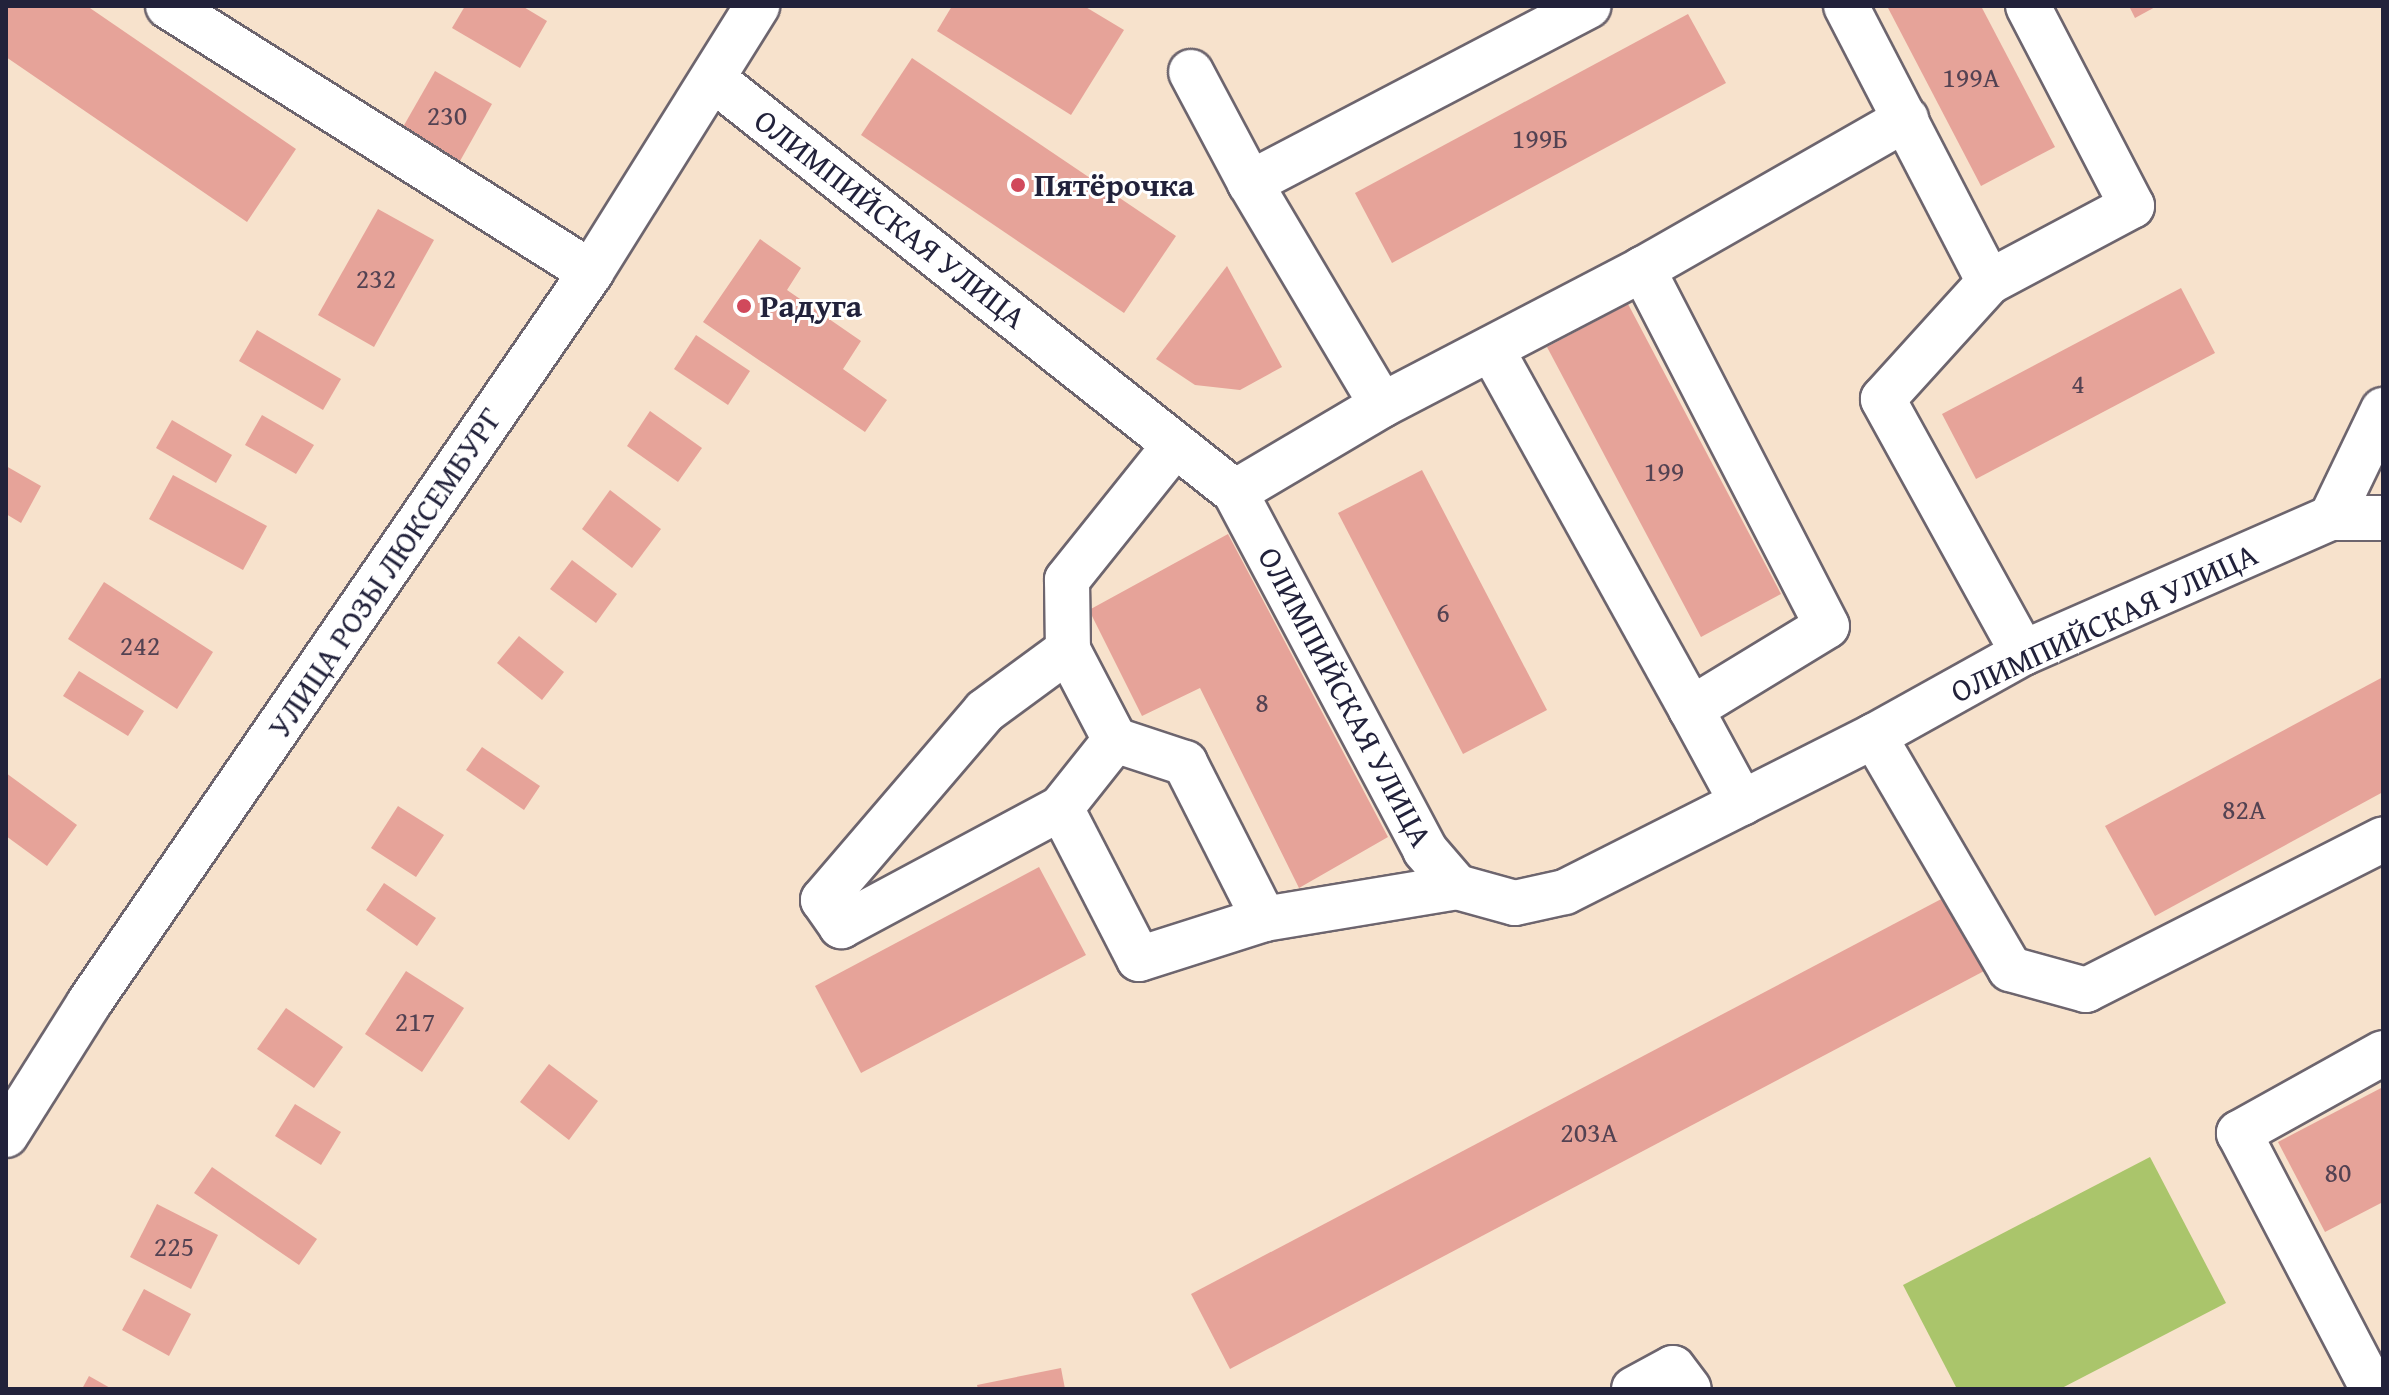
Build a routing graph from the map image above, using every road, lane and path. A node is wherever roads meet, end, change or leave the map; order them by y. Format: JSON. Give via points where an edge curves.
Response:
{"nodes":[{"id":1,"x":168,"y":6,"type":"edge"},
{"id":2,"x":757,"y":6,"type":"edge"},
{"id":3,"x":1589,"y":6,"type":"edge"},
{"id":4,"x":1846,"y":6,"type":"edge"},
{"id":5,"x":2028,"y":6,"type":"edge"},
{"id":6,"x":1191,"y":72,"type":"dead end"},
{"id":7,"x":713,"y":79,"type":"junction"},
{"id":8,"x":1906,"y":119,"type":"junction"},
{"id":9,"x":1250,"y":183,"type":"junction"},
{"id":10,"x":1643,"y":269,"type":"junction"},
{"id":11,"x":591,"y":272,"type":"junction"},
{"id":12,"x":1989,"y":282,"type":"junction"},
{"id":13,"x":1492,"y":350,"type":"junction"},
{"id":14,"x":1382,"y":405,"type":"junction"},
{"id":15,"x":2383,"y":410,"type":"edge"},
{"id":16,"x":1175,"y":445,"type":"junction"},
{"id":17,"x":1235,"y":492,"type":"junction"},
{"id":18,"x":2331,"y":518,"type":"junction"},
{"id":19,"x":2383,"y":518,"type":"edge"},
{"id":20,"x":1068,"y":650,"type":"junction"},
{"id":21,"x":2023,"y":653,"type":"junction"},
{"id":22,"x":1691,"y":709,"type":"junction"},
{"id":23,"x":1874,"y":736,"type":"junction"},
{"id":24,"x":1115,"y":740,"type":"junction"},
{"id":25,"x":1742,"y":803,"type":"junction"},
{"id":26,"x":1061,"y":808,"type":"junction"},
{"id":27,"x":2383,"y":839,"type":"edge"},
{"id":28,"x":1457,"y":887,"type":"junction"},
{"id":29,"x":1264,"y":919,"type":"junction"},
{"id":30,"x":2383,"y":1053,"type":"edge"},
{"id":31,"x":6,"y":1135,"type":"edge"},
{"id":32,"x":2383,"y":1379,"type":"edge"},
{"id":33,"x":1634,"y":1389,"type":"edge"},
{"id":34,"x":1689,"y":1389,"type":"edge"}],
"edges":[{"from":1,"to":11,"type":"street"},
{"from":2,"to":7,"type":"street","name":"УЛИЦА РОЗЫ ЛЮКСЕМБУРГ"},
{"from":3,"to":9,"type":"street"},
{"from":4,"to":8,"type":"street"},
{"from":5,"to":12,"type":"street","via":[[2132,206]]},
{"from":6,"to":9,"type":"street"},
{"from":7,"to":11,"type":"street","name":"УЛИЦА РОЗЫ ЛЮКСЕМБУРГ"},
{"from":7,"to":16,"type":"street","name":"ОЛИМПИЙСКАЯ УЛИЦА"},
{"from":8,"to":10,"type":"street"},
{"from":8,"to":12,"type":"street"},
{"from":9,"to":14,"type":"street"},
{"from":10,"to":13,"type":"street"},
{"from":10,"to":22,"type":"street","via":[[1827,626]]},
{"from":11,"to":31,"type":"street","name":"УЛИЦА РОЗЫ ЛЮКСЕМБУРГ","via":[[89,1003]]},
{"from":12,"to":21,"type":"street","via":[[1883,399]]},
{"from":13,"to":14,"type":"street"},
{"from":13,"to":22,"type":"street"},
{"from":14,"to":17,"type":"street"},
{"from":15,"to":18,"type":"street"},
{"from":16,"to":17,"type":"street","name":"ОЛИМПИЙСКАЯ УЛИЦА"},
{"from":16,"to":20,"type":"street","via":[[1067,580]]},
{"from":17,"to":28,"type":"street","name":"ОЛИМПИЙСКАЯ УЛИЦА","via":[[1425,850]]},
{"from":18,"to":19,"type":"street","name":"ОЛИМПИЙСКАЯ УЛИЦА"},
{"from":18,"to":21,"type":"street","name":"ОЛИМПИЙСКАЯ УЛИЦА"},
{"from":20,"to":24,"type":"street"},
{"from":20,"to":26,"type":"street","via":[[985,711],[823,900],[841,926]]},
{"from":21,"to":23,"type":"street","name":"ОЛИМПИЙСКАЯ УЛИЦА"},
{"from":22,"to":25,"type":"street"},
{"from":23,"to":25,"type":"street","name":"ОЛИМПИЙСКАЯ УЛИЦА"},
{"from":23,"to":27,"type":"street","via":[[2010,969],[2086,990]]},
{"from":24,"to":26,"type":"street"},
{"from":24,"to":29,"type":"street","via":[[1185,763]]},
{"from":25,"to":28,"type":"street","name":"ОЛИМПИЙСКАЯ УЛИЦА","via":[[1565,892],[1515,903]]},
{"from":26,"to":29,"type":"street","via":[[1139,959]]},
{"from":28,"to":29,"type":"street"},
{"from":30,"to":32,"type":"street","via":[[2239,1133],[2371,1386]]},
{"from":33,"to":34,"type":"street","via":[[1673,1368]]}]}
